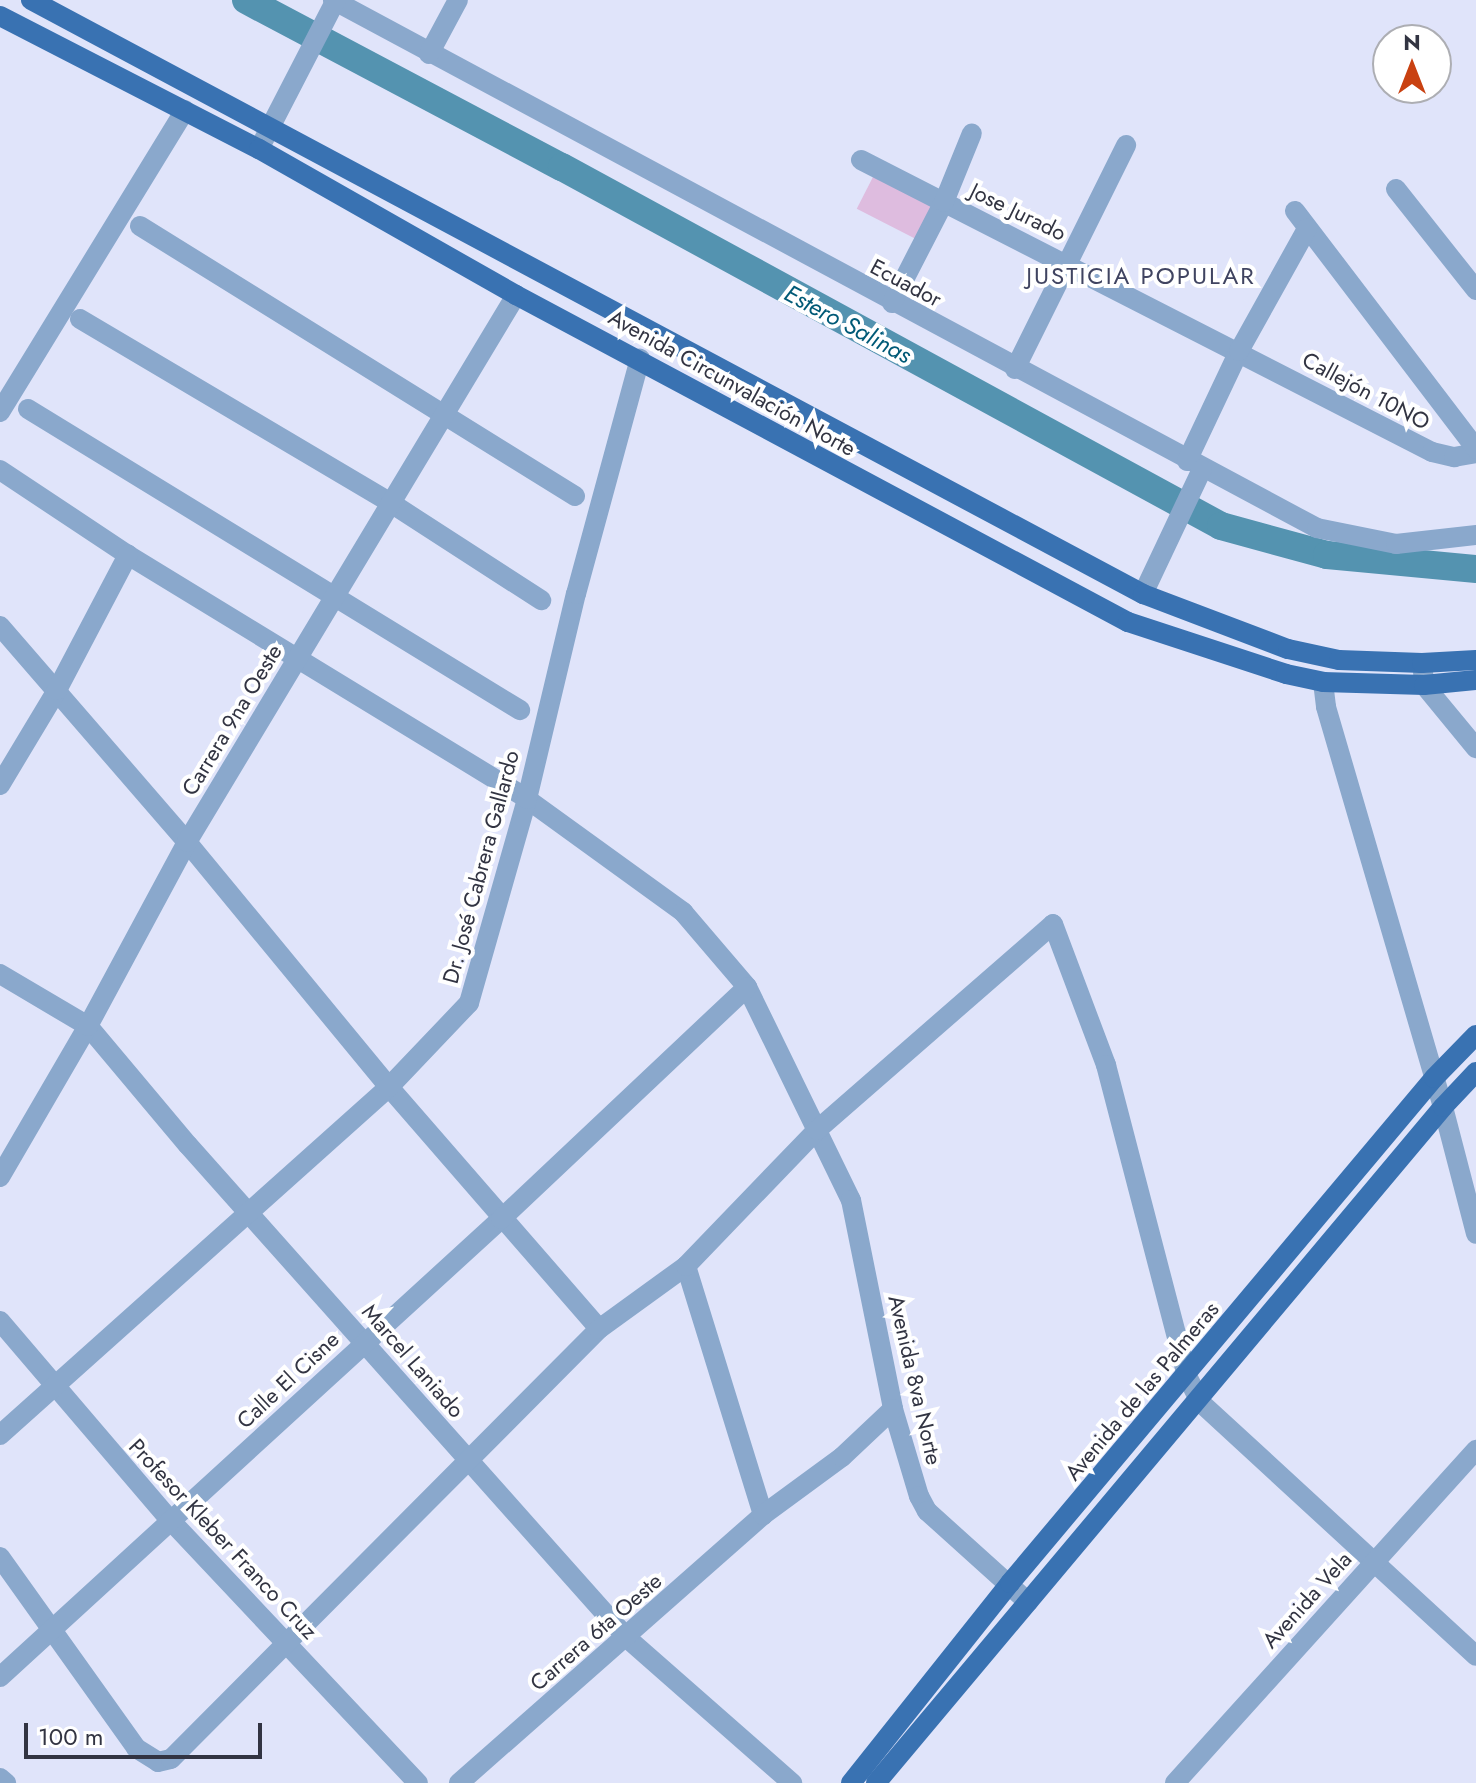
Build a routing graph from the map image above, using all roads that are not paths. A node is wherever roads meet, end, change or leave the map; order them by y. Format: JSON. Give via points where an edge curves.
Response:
{"nodes":[{"id":1,"x":31,"y":0,"type":"edge"},
{"id":2,"x":458,"y":0,"type":"edge"},
{"id":3,"x":334,"y":3,"type":"edge"},
{"id":4,"x":0,"y":16,"type":"edge"},
{"id":5,"x":429,"y":54,"type":"junction"},
{"id":6,"x":185,"y":110,"type":"junction"},
{"id":7,"x":269,"y":128,"type":"junction"},
{"id":8,"x":972,"y":133,"type":"dead end"},
{"id":9,"x":1126,"y":145,"type":"dead end"},
{"id":10,"x":259,"y":149,"type":"junction"},
{"id":11,"x":861,"y":160,"type":"dead end"},
{"id":12,"x":1396,"y":189,"type":"dead end"},
{"id":13,"x":944,"y":202,"type":"junction"},
{"id":14,"x":1295,"y":211,"type":"dead end"},
{"id":15,"x":140,"y":226,"type":"dead end"},
{"id":16,"x":1307,"y":229,"type":"junction"},
{"id":17,"x":1066,"y":262,"type":"junction"},
{"id":18,"x":1476,"y":290,"type":"edge"},
{"id":19,"x":516,"y":295,"type":"junction"},
{"id":20,"x":892,"y":303,"type":"junction"},
{"id":21,"x":80,"y":319,"type":"dead end"},
{"id":22,"x":1239,"y":351,"type":"junction"},
{"id":23,"x":695,"y":353,"type":"junction"},
{"id":24,"x":640,"y":359,"type":"junction"},
{"id":25,"x":1015,"y":369,"type":"junction"},
{"id":26,"x":678,"y":380,"type":"junction"},
{"id":27,"x":8,"y":382,"type":"edge"},
{"id":28,"x":28,"y":409,"type":"dead end"},
{"id":29,"x":0,"y":412,"type":"edge"},
{"id":30,"x":445,"y":414,"type":"junction"},
{"id":31,"x":1476,"y":451,"type":"edge"},
{"id":32,"x":0,"y":470,"type":"edge"},
{"id":33,"x":1195,"y":471,"type":"junction"},
{"id":34,"x":575,"y":496,"type":"dead end"},
{"id":35,"x":391,"y":503,"type":"junction"},
{"id":36,"x":1476,"y":535,"type":"edge"},
{"id":37,"x":128,"y":555,"type":"junction"},
{"id":38,"x":1143,"y":594,"type":"junction"},
{"id":39,"x":335,"y":596,"type":"junction"},
{"id":40,"x":541,"y":600,"type":"dead end"},
{"id":41,"x":0,"y":626,"type":"edge"},
{"id":42,"x":297,"y":660,"type":"junction"},
{"id":43,"x":1476,"y":660,"type":"edge"},
{"id":44,"x":1422,"y":663,"type":"junction"},
{"id":45,"x":1476,"y":680,"type":"edge"},
{"id":46,"x":1323,"y":682,"type":"junction"},
{"id":47,"x":1424,"y":685,"type":"junction"},
{"id":48,"x":57,"y":690,"type":"junction"},
{"id":49,"x":520,"y":710,"type":"dead end"},
{"id":50,"x":1476,"y":748,"type":"edge"},
{"id":51,"x":0,"y":785,"type":"edge"},
{"id":52,"x":527,"y":799,"type":"junction"},
{"id":53,"x":187,"y":842,"type":"junction"},
{"id":54,"x":0,"y":974,"type":"edge"},
{"id":55,"x":747,"y":987,"type":"junction"},
{"id":56,"x":88,"y":1026,"type":"junction"},
{"id":57,"x":1476,"y":1035,"type":"edge"},
{"id":58,"x":1476,"y":1072,"type":"edge"},
{"id":59,"x":1434,"y":1078,"type":"junction"},
{"id":60,"x":389,"y":1087,"type":"junction"},
{"id":61,"x":1443,"y":1107,"type":"junction"},
{"id":62,"x":817,"y":1130,"type":"junction"},
{"id":63,"x":1,"y":1173,"type":"edge"},
{"id":64,"x":249,"y":1214,"type":"junction"},
{"id":65,"x":501,"y":1219,"type":"junction"},
{"id":66,"x":1476,"y":1234,"type":"edge"},
{"id":67,"x":686,"y":1266,"type":"junction"},
{"id":68,"x":0,"y":1321,"type":"edge"},
{"id":69,"x":599,"y":1329,"type":"junction"},
{"id":70,"x":365,"y":1342,"type":"junction"},
{"id":71,"x":1187,"y":1376,"type":"junction"},
{"id":72,"x":55,"y":1387,"type":"junction"},
{"id":73,"x":1200,"y":1402,"type":"junction"},
{"id":74,"x":893,"y":1409,"type":"junction"},
{"id":75,"x":0,"y":1435,"type":"edge"},
{"id":76,"x":1476,"y":1450,"type":"edge"},
{"id":77,"x":468,"y":1460,"type":"junction"},
{"id":78,"x":763,"y":1515,"type":"junction"},
{"id":79,"x":171,"y":1521,"type":"junction"},
{"id":80,"x":0,"y":1557,"type":"edge"},
{"id":81,"x":1374,"y":1561,"type":"junction"},
{"id":82,"x":1010,"y":1583,"type":"junction"},
{"id":83,"x":1028,"y":1602,"type":"junction"},
{"id":84,"x":51,"y":1631,"type":"junction"},
{"id":85,"x":627,"y":1638,"type":"junction"},
{"id":86,"x":285,"y":1642,"type":"junction"},
{"id":87,"x":1476,"y":1656,"type":"edge"},
{"id":88,"x":0,"y":1677,"type":"edge"},
{"id":89,"x":0,"y":1778,"type":"edge"},
{"id":90,"x":1179,"y":1781,"type":"edge"},
{"id":91,"x":6,"y":1783,"type":"edge"},
{"id":92,"x":418,"y":1783,"type":"edge"},
{"id":93,"x":459,"y":1783,"type":"edge"},
{"id":94,"x":792,"y":1783,"type":"edge"},
{"id":95,"x":851,"y":1783,"type":"edge"},
{"id":96,"x":876,"y":1783,"type":"edge"}],
"edges":[{"from":1,"to":7,"type":"main road","name":"Avenida Circunvalación Norte"},
{"from":2,"to":5,"type":"street"},
{"from":3,"to":5,"type":"street","name":"Ecuador"},
{"from":3,"to":7,"type":"street"},
{"from":4,"to":6,"type":"main road","name":"Avenida Circunvalación Norte"},
{"from":5,"to":20,"type":"street","name":"Ecuador"},
{"from":6,"to":10,"type":"main road","name":"Avenida Circunvalación Norte"},
{"from":6,"to":27,"type":"street"},
{"from":7,"to":10,"type":"street"},
{"from":7,"to":23,"type":"main road","name":"Avenida Circunvalación Norte"},
{"from":8,"to":13,"type":"street"},
{"from":9,"to":17,"type":"street"},
{"from":10,"to":19,"type":"main road","name":"Avenida Circunvalación Norte"},
{"from":11,"to":13,"type":"street","name":"Jose Jurado"},
{"from":12,"to":18,"type":"street"},
{"from":13,"to":17,"type":"street","name":"Jose Jurado"},
{"from":13,"to":20,"type":"street"},
{"from":14,"to":16,"type":"street"},
{"from":15,"to":30,"type":"street"},
{"from":16,"to":22,"type":"street"},
{"from":16,"to":31,"type":"street"},
{"from":17,"to":22,"type":"street","name":"Jose Jurado"},
{"from":17,"to":25,"type":"street"},
{"from":19,"to":24,"type":"main road","name":"Avenida Circunvalación Norte"},
{"from":19,"to":30,"type":"street","name":"Carrera 9na Oeste"},
{"from":20,"to":25,"type":"street","name":"Ecuador"},
{"from":21,"to":35,"type":"street"},
{"from":22,"to":31,"type":"street","name":"Callejón 10NO","via":[[1432,452],[1454,457]]},
{"from":22,"to":33,"type":"street"},
{"from":23,"to":26,"type":"main road"},
{"from":23,"to":38,"type":"main road","name":"Avenida Circunvalación Norte"},
{"from":24,"to":26,"type":"main road","name":"Avenida Circunvalación Norte"},
{"from":24,"to":52,"type":"street","name":"Dr. José Cabrera Gallardo"},
{"from":25,"to":33,"type":"street","name":"Ecuador"},
{"from":26,"to":46,"type":"main road","name":"Avenida Circunvalación Norte","via":[[1128,622]]},
{"from":27,"to":29,"type":"street"},
{"from":28,"to":39,"type":"street"},
{"from":30,"to":34,"type":"street"},
{"from":30,"to":35,"type":"street","name":"Carrera 9na Oeste"},
{"from":32,"to":37,"type":"street","name":"Avenida 8va Norte"},
{"from":33,"to":36,"type":"street","name":"Ecuador","via":[[1317,528],[1396,544]]},
{"from":33,"to":38,"type":"street","via":[[1175,529]]},
{"from":35,"to":39,"type":"street","name":"Carrera 9na Oeste"},
{"from":35,"to":40,"type":"street"},
{"from":37,"to":42,"type":"street","name":"Avenida 8va Norte"},
{"from":37,"to":48,"type":"street"},
{"from":38,"to":44,"type":"main road","name":"Avenida Circunvalación Norte","via":[[1288,649],[1339,660]]},
{"from":39,"to":42,"type":"street","name":"Carrera 9na Oeste"},
{"from":39,"to":49,"type":"street"},
{"from":41,"to":48,"type":"street"},
{"from":42,"to":52,"type":"street","name":"Avenida 8va Norte"},
{"from":42,"to":53,"type":"street","name":"Carrera 9na Oeste"},
{"from":43,"to":44,"type":"main road","name":"Avenida Circunvalación Norte"},
{"from":44,"to":47,"type":"street"},
{"from":45,"to":47,"type":"main road","name":"Avenida Circunvalación Norte"},
{"from":46,"to":47,"type":"main road","name":"Avenida Circunvalación Norte"},
{"from":46,"to":59,"type":"street"},
{"from":47,"to":50,"type":"street"},
{"from":48,"to":51,"type":"street"},
{"from":48,"to":53,"type":"street"},
{"from":52,"to":55,"type":"street","name":"Avenida 8va Norte","via":[[683,912]]},
{"from":52,"to":60,"type":"street","name":"Dr. José Cabrera Gallardo","via":[[469,1003]]},
{"from":53,"to":56,"type":"street","name":"Carrera 9na Oeste"},
{"from":53,"to":60,"type":"street"},
{"from":54,"to":56,"type":"street","name":"Marcel Laniado"},
{"from":55,"to":62,"type":"street","name":"Avenida 8va Norte"},
{"from":55,"to":65,"type":"street","name":"Calle El Cisne"},
{"from":56,"to":63,"type":"street","name":"Carrera 9na Oeste"},
{"from":56,"to":64,"type":"street","name":"Marcel Laniado"},
{"from":57,"to":59,"type":"main road","name":"Avenida de las Palmeras"},
{"from":58,"to":61,"type":"main road"},
{"from":59,"to":61,"type":"street"},
{"from":59,"to":71,"type":"main road","name":"Avenida de las Palmeras"},
{"from":60,"to":64,"type":"street","name":"Dr. José Cabrera Gallardo"},
{"from":60,"to":65,"type":"street"},
{"from":61,"to":66,"type":"street"},
{"from":61,"to":73,"type":"main road"},
{"from":62,"to":67,"type":"street"},
{"from":62,"to":71,"type":"street","via":[[1053,924],[1106,1065]]},
{"from":62,"to":74,"type":"street","name":"Avenida 8va Norte","via":[[851,1200]]},
{"from":64,"to":70,"type":"street","name":"Marcel Laniado"},
{"from":64,"to":72,"type":"street","name":"Dr. José Cabrera Gallardo"},
{"from":65,"to":69,"type":"street"},
{"from":65,"to":70,"type":"street","name":"Calle El Cisne"},
{"from":67,"to":69,"type":"street"},
{"from":67,"to":78,"type":"street"},
{"from":68,"to":72,"type":"street","name":"Profesor Kleber Franco Cruz"},
{"from":69,"to":77,"type":"street"},
{"from":70,"to":77,"type":"street","name":"Marcel Laniado"},
{"from":70,"to":79,"type":"street","name":"Calle El Cisne"},
{"from":71,"to":73,"type":"street"},
{"from":71,"to":82,"type":"main road","name":"Avenida de las Palmeras"},
{"from":72,"to":75,"type":"street","name":"Dr. José Cabrera Gallardo"},
{"from":72,"to":79,"type":"street","name":"Profesor Kleber Franco Cruz"},
{"from":73,"to":81,"type":"street"},
{"from":73,"to":83,"type":"main road"},
{"from":74,"to":78,"type":"street","name":"Carrera 6ta Oeste","via":[[831,1466]]},
{"from":74,"to":82,"type":"street","name":"Avenida 8va Norte","via":[[927,1511]]},
{"from":76,"to":81,"type":"street","name":"Avenida Vela"},
{"from":77,"to":85,"type":"street","name":"Marcel Laniado"},
{"from":77,"to":86,"type":"street"},
{"from":78,"to":85,"type":"street","name":"Carrera 6ta Oeste"},
{"from":79,"to":84,"type":"street","name":"Calle El Cisne"},
{"from":79,"to":86,"type":"street","name":"Profesor Kleber Franco Cruz"},
{"from":80,"to":84,"type":"street"},
{"from":81,"to":87,"type":"street"},
{"from":81,"to":90,"type":"street","name":"Avenida Vela"},
{"from":82,"to":83,"type":"street","name":"Avenida 8va Norte"},
{"from":82,"to":95,"type":"main road","name":"Avenida de las Palmeras"},
{"from":83,"to":96,"type":"main road"},
{"from":84,"to":86,"type":"street","via":[[136,1748],[158,1762],[171,1759]]},
{"from":84,"to":88,"type":"street","name":"Calle El Cisne"},
{"from":85,"to":93,"type":"street","name":"Carrera 6ta Oeste"},
{"from":85,"to":94,"type":"street","name":"Marcel Laniado"},
{"from":86,"to":92,"type":"street","name":"Profesor Kleber Franco Cruz"},
{"from":89,"to":91,"type":"street"}]}
